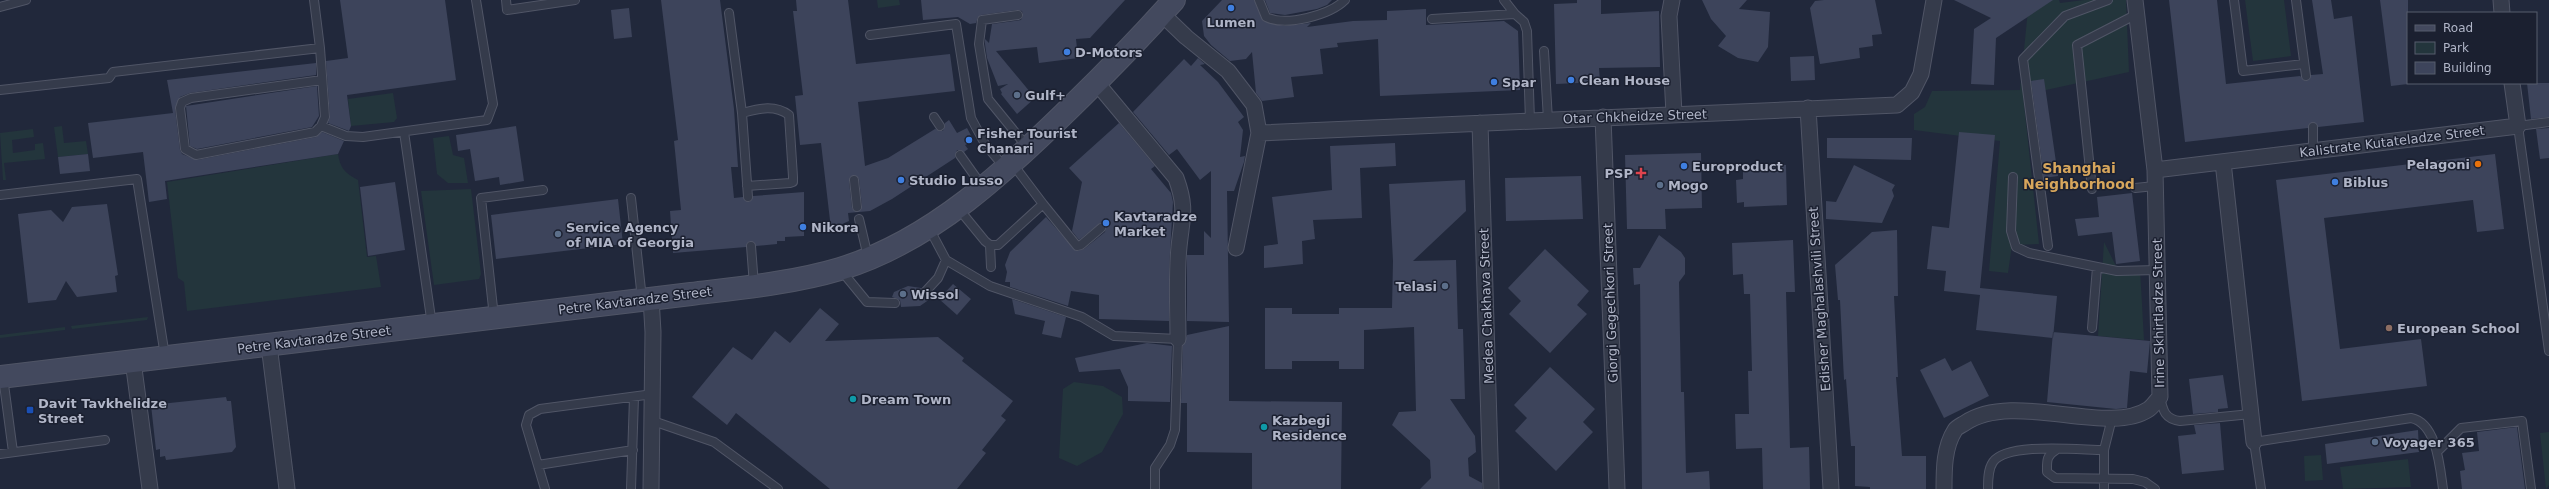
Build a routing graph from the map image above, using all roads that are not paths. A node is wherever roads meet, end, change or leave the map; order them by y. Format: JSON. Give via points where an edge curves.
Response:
{"nodes":[{"id":1,"x":26,"y":0,"type":"edge"},
{"id":2,"x":314,"y":0,"type":"edge"},
{"id":3,"x":476,"y":0,"type":"edge"},
{"id":4,"x":506,"y":0,"type":"edge"},
{"id":5,"x":575,"y":0,"type":"edge"},
{"id":6,"x":1259,"y":0,"type":"edge"},
{"id":7,"x":1345,"y":0,"type":"edge"},
{"id":8,"x":1504,"y":0,"type":"edge"},
{"id":9,"x":1672,"y":0,"type":"edge"},
{"id":10,"x":1934,"y":0,"type":"edge"},
{"id":11,"x":2108,"y":0,"type":"edge"},
{"id":12,"x":2234,"y":0,"type":"edge"},
{"id":13,"x":2296,"y":0,"type":"edge"},
{"id":14,"x":2501,"y":0,"type":"edge"},
{"id":15,"x":1168,"y":7,"type":"edge"},
{"id":16,"x":2136,"y":7,"type":"edge"},
{"id":17,"x":0,"y":8,"type":"edge"},
{"id":18,"x":2502,"y":12,"type":"edge"},
{"id":19,"x":729,"y":13,"type":"dead end"},
{"id":20,"x":1515,"y":14,"type":"junction"},
{"id":21,"x":1018,"y":15,"type":"dead end"},
{"id":22,"x":1432,"y":19,"type":"dead end"},
{"id":23,"x":870,"y":35,"type":"dead end"},
{"id":24,"x":320,"y":48,"type":"junction"},
{"id":25,"x":1544,"y":51,"type":"dead end"},
{"id":26,"x":2304,"y":64,"type":"junction"},
{"id":27,"x":2306,"y":76,"type":"dead end"},
{"id":28,"x":322,"y":80,"type":"junction"},
{"id":29,"x":1096,"y":82,"type":"junction"},
{"id":30,"x":2512,"y":84,"type":"edge"},
{"id":31,"x":0,"y":90,"type":"edge"},
{"id":32,"x":1808,"y":108,"type":"junction"},
{"id":33,"x":742,"y":113,"type":"junction"},
{"id":34,"x":1674,"y":114,"type":"junction"},
{"id":35,"x":934,"y":117,"type":"dead end"},
{"id":36,"x":1603,"y":117,"type":"junction"},
{"id":37,"x":1548,"y":120,"type":"junction"},
{"id":38,"x":1530,"y":121,"type":"junction"},
{"id":39,"x":2549,"y":122,"type":"edge"},
{"id":40,"x":1480,"y":123,"type":"junction"},
{"id":41,"x":321,"y":126,"type":"junction"},
{"id":42,"x":940,"y":126,"type":"dead end"},
{"id":43,"x":2518,"y":126,"type":"junction"},
{"id":44,"x":2313,"y":128,"type":"dead end"},
{"id":45,"x":404,"y":132,"type":"junction"},
{"id":46,"x":1259,"y":133,"type":"junction"},
{"id":47,"x":1028,"y":149,"type":"junction"},
{"id":48,"x":2313,"y":151,"type":"junction"},
{"id":49,"x":960,"y":155,"type":"dead end"},
{"id":50,"x":2223,"y":162,"type":"junction"},
{"id":51,"x":1009,"y":166,"type":"junction"},
{"id":52,"x":2155,"y":170,"type":"junction"},
{"id":53,"x":2013,"y":177,"type":"dead end"},
{"id":54,"x":854,"y":180,"type":"dead end"},
{"id":55,"x":747,"y":186,"type":"junction"},
{"id":56,"x":983,"y":186,"type":"junction"},
{"id":57,"x":2154,"y":186,"type":"junction"},
{"id":58,"x":2134,"y":188,"type":"dead end"},
{"id":59,"x":2092,"y":189,"type":"dead end"},
{"id":60,"x":543,"y":190,"type":"dead end"},
{"id":61,"x":0,"y":195,"type":"edge"},
{"id":62,"x":748,"y":197,"type":"dead end"},
{"id":63,"x":631,"y":198,"type":"dead end"},
{"id":64,"x":1043,"y":204,"type":"junction"},
{"id":65,"x":957,"y":206,"type":"junction"},
{"id":66,"x":857,"y":207,"type":"dead end"},
{"id":67,"x":859,"y":219,"type":"dead end"},
{"id":68,"x":928,"y":227,"type":"junction"},
{"id":69,"x":1101,"y":228,"type":"dead end"},
{"id":70,"x":990,"y":245,"type":"junction"},
{"id":71,"x":751,"y":246,"type":"dead end"},
{"id":72,"x":2048,"y":246,"type":"dead end"},
{"id":73,"x":1236,"y":248,"type":"dead end"},
{"id":74,"x":869,"y":258,"type":"junction"},
{"id":75,"x":946,"y":260,"type":"junction"},
{"id":76,"x":2097,"y":266,"type":"junction"},
{"id":77,"x":991,"y":267,"type":"dead end"},
{"id":78,"x":840,"y":269,"type":"junction"},
{"id":79,"x":2157,"y":270,"type":"junction"},
{"id":80,"x":2549,"y":279,"type":"edge"},
{"id":81,"x":2540,"y":280,"type":"junction"},
{"id":82,"x":754,"y":286,"type":"junction"},
{"id":83,"x":925,"y":292,"type":"dead end"},
{"id":84,"x":646,"y":299,"type":"junction"},
{"id":85,"x":895,"y":304,"type":"dead end"},
{"id":86,"x":494,"y":317,"type":"junction"},
{"id":87,"x":432,"y":325,"type":"junction"},
{"id":88,"x":2092,"y":328,"type":"dead end"},
{"id":89,"x":1178,"y":339,"type":"junction"},
{"id":90,"x":269,"y":344,"type":"junction"},
{"id":91,"x":2549,"y":351,"type":"edge"},
{"id":92,"x":165,"y":357,"type":"junction"},
{"id":93,"x":133,"y":361,"type":"junction"},
{"id":94,"x":2,"y":377,"type":"edge"},
{"id":95,"x":653,"y":394,"type":"junction"},
{"id":96,"x":634,"y":397,"type":"junction"},
{"id":97,"x":2160,"y":397,"type":"junction"},
{"id":98,"x":2251,"y":414,"type":"junction"},
{"id":99,"x":2112,"y":418,"type":"junction"},
{"id":100,"x":653,"y":421,"type":"junction"},
{"id":101,"x":105,"y":440,"type":"dead end"},
{"id":102,"x":2254,"y":442,"type":"junction"},
{"id":103,"x":633,"y":450,"type":"junction"},
{"id":104,"x":2056,"y":450,"type":"junction"},
{"id":105,"x":2104,"y":450,"type":"junction"},
{"id":106,"x":13,"y":452,"type":"junction"},
{"id":107,"x":2438,"y":452,"type":"junction"},
{"id":108,"x":0,"y":454,"type":"edge"},
{"id":109,"x":538,"y":465,"type":"junction"},
{"id":110,"x":2104,"y":479,"type":"junction"},
{"id":111,"x":150,"y":489,"type":"edge"},
{"id":112,"x":287,"y":489,"type":"edge"},
{"id":113,"x":545,"y":489,"type":"edge"},
{"id":114,"x":631,"y":489,"type":"edge"},
{"id":115,"x":651,"y":489,"type":"edge"},
{"id":116,"x":778,"y":489,"type":"edge"},
{"id":117,"x":1154,"y":489,"type":"edge"},
{"id":118,"x":1491,"y":489,"type":"edge"},
{"id":119,"x":1616,"y":489,"type":"edge"},
{"id":120,"x":1831,"y":489,"type":"edge"},
{"id":121,"x":1944,"y":489,"type":"edge"},
{"id":122,"x":1988,"y":489,"type":"edge"},
{"id":123,"x":2104,"y":489,"type":"edge"},
{"id":124,"x":2155,"y":489,"type":"edge"},
{"id":125,"x":2261,"y":489,"type":"edge"},
{"id":126,"x":2443,"y":489,"type":"edge"},
{"id":127,"x":2531,"y":489,"type":"edge"}],
"edges":[{"from":1,"to":17,"type":"lane"},
{"from":2,"to":24,"type":"lane"},
{"from":3,"to":45,"type":"lane","via":[[493,104],[487,120]]},
{"from":4,"to":5,"type":"lane","via":[[507,10]]},
{"from":6,"to":7,"type":"lane","via":[[1266,17],[1274,21],[1312,17],[1338,7]]},
{"from":8,"to":20,"type":"lane"},
{"from":9,"to":34,"type":"street","via":[[1669,16]]},
{"from":10,"to":32,"type":"street","name":"Otar Chkheidze Street","via":[[1921,74],[1912,92],[1897,104]]},
{"from":11,"to":72,"type":"lane","via":[[2065,16],[2023,59]]},
{"from":12,"to":26,"type":"lane","via":[[2243,71]]},
{"from":13,"to":26,"type":"lane"},
{"from":14,"to":18,"type":"street"},
{"from":15,"to":29,"type":"main road","name":"Petre Kavtaradze Street"},
{"from":15,"to":46,"type":"street","via":[[1186,37],[1228,71],[1254,105]]},
{"from":16,"to":52,"type":"street","name":"Irine Skhirtladze Street"},
{"from":16,"to":59,"type":"lane","via":[[2077,45]]},
{"from":19,"to":33,"type":"lane"},
{"from":20,"to":22,"type":"lane"},
{"from":20,"to":38,"type":"lane","via":[[1524,22],[1527,31]]},
{"from":21,"to":47,"type":"lane","via":[[982,20],[979,44],[988,99]]},
{"from":23,"to":51,"type":"lane","via":[[956,24],[971,118],[985,144]]},
{"from":24,"to":28,"type":"lane"},
{"from":24,"to":31,"type":"lane","via":[[114,72],[109,78]]},
{"from":25,"to":37,"type":"lane"},
{"from":26,"to":27,"type":"lane"},
{"from":28,"to":41,"type":"lane","via":[[326,117]]},
{"from":28,"to":41,"type":"lane","via":[[190,98],[182,102],[180,108],[185,149],[196,155],[314,132]]},
{"from":29,"to":47,"type":"main road","name":"Petre Kavtaradze Street"},
{"from":29,"to":89,"type":"street","via":[[1176,178],[1182,193],[1185,214],[1179,247]]},
{"from":30,"to":43,"type":"street"},
{"from":32,"to":34,"type":"street","name":"Otar Chkheidze Street"},
{"from":32,"to":120,"type":"street","name":"Edisher Maghalashvili Street"},
{"from":33,"to":55,"type":"lane"},
{"from":33,"to":55,"type":"lane","via":[[770,108],[782,110],[788,115],[793,177],[790,184]]},
{"from":34,"to":36,"type":"street","name":"Otar Chkheidze Street"},
{"from":35,"to":42,"type":"lane"},
{"from":36,"to":37,"type":"street","name":"Otar Chkheidze Street"},
{"from":36,"to":119,"type":"street","name":"Giorgi Gegechkori Street"},
{"from":37,"to":38,"type":"street","name":"Otar Chkheidze Street"},
{"from":38,"to":40,"type":"street","name":"Otar Chkheidze Street"},
{"from":39,"to":43,"type":"lane"},
{"from":40,"to":46,"type":"street","name":"Otar Chkheidze Street"},
{"from":40,"to":118,"type":"street","name":"Medea Chakhava Street"},
{"from":41,"to":45,"type":"lane","via":[[346,136],[363,137]]},
{"from":43,"to":48,"type":"street","name":"Kalistrate Kutateladze Street"},
{"from":43,"to":81,"type":"lane"},
{"from":44,"to":48,"type":"lane"},
{"from":45,"to":87,"type":"lane"},
{"from":46,"to":73,"type":"street"},
{"from":47,"to":51,"type":"main road","name":"Petre Kavtaradze Street"},
{"from":48,"to":50,"type":"street","name":"Kalistrate Kutateladze Street"},
{"from":49,"to":56,"type":"lane"},
{"from":50,"to":52,"type":"street","name":"Kalistrate Kutateladze Street"},
{"from":50,"to":98,"type":"street"},
{"from":51,"to":56,"type":"main road","name":"Petre Kavtaradze Street"},
{"from":51,"to":64,"type":"lane"},
{"from":52,"to":57,"type":"street","name":"Irine Skhirtladze Street"},
{"from":53,"to":76,"type":"lane","via":[[2012,231],[2016,247],[2029,253]]},
{"from":54,"to":66,"type":"lane"},
{"from":55,"to":62,"type":"lane"},
{"from":56,"to":65,"type":"main road","name":"Petre Kavtaradze Street"},
{"from":57,"to":58,"type":"lane"},
{"from":57,"to":79,"type":"street","name":"Irine Skhirtladze Street"},
{"from":60,"to":86,"type":"lane","via":[[481,198]]},
{"from":61,"to":92,"type":"lane","via":[[137,179]]},
{"from":63,"to":84,"type":"lane"},
{"from":64,"to":69,"type":"lane","via":[[1077,246]]},
{"from":64,"to":70,"type":"lane","via":[[998,245]]},
{"from":65,"to":68,"type":"main road","name":"Petre Kavtaradze Street"},
{"from":65,"to":70,"type":"lane"},
{"from":67,"to":74,"type":"lane"},
{"from":68,"to":74,"type":"main road","name":"Petre Kavtaradze Street"},
{"from":68,"to":75,"type":"lane"},
{"from":70,"to":77,"type":"lane"},
{"from":71,"to":82,"type":"lane"},
{"from":74,"to":78,"type":"main road","name":"Petre Kavtaradze Street"},
{"from":75,"to":83,"type":"lane","via":[[938,278]]},
{"from":75,"to":89,"type":"lane","via":[[990,286],[1082,316],[1114,336]]},
{"from":76,"to":79,"type":"lane","via":[[2117,271]]},
{"from":76,"to":88,"type":"lane"},
{"from":78,"to":82,"type":"main road","name":"Petre Kavtaradze Street"},
{"from":78,"to":85,"type":"lane","via":[[867,302]]},
{"from":79,"to":97,"type":"street","name":"Irine Skhirtladze Street"},
{"from":80,"to":81,"type":"lane"},
{"from":81,"to":91,"type":"lane"},
{"from":82,"to":84,"type":"main road","name":"Petre Kavtaradze Street"},
{"from":84,"to":86,"type":"main road","name":"Petre Kavtaradze Street"},
{"from":84,"to":95,"type":"street"},
{"from":86,"to":87,"type":"main road","name":"Petre Kavtaradze Street"},
{"from":87,"to":90,"type":"main road","name":"Petre Kavtaradze Street"},
{"from":89,"to":117,"type":"lane","via":[[1175,430],[1170,445],[1155,468]]},
{"from":90,"to":92,"type":"main road","name":"Petre Kavtaradze Street"},
{"from":90,"to":112,"type":"street"},
{"from":92,"to":93,"type":"main road","name":"Petre Kavtaradze Street"},
{"from":93,"to":94,"type":"main road","name":"Petre Kavtaradze Street"},
{"from":93,"to":111,"type":"street"},
{"from":94,"to":106,"type":"lane"},
{"from":95,"to":96,"type":"lane"},
{"from":95,"to":100,"type":"street"},
{"from":96,"to":103,"type":"lane"},
{"from":96,"to":109,"type":"lane","via":[[540,409],[529,414],[526,425]]},
{"from":97,"to":98,"type":"lane","via":[[2164,413],[2170,420]]},
{"from":97,"to":99,"type":"street","name":"Irine Skhirtladze Street","via":[[2150,408],[2136,414]]},
{"from":98,"to":102,"type":"street"},
{"from":99,"to":105,"type":"lane"},
{"from":99,"to":121,"type":"street","name":"Irine Skhirtladze Street","via":[[2017,410],[1975,416],[1955,429],[1946,452]]},
{"from":100,"to":115,"type":"street"},
{"from":100,"to":116,"type":"lane","via":[[714,442]]},
{"from":101,"to":106,"type":"lane"},
{"from":102,"to":107,"type":"lane","via":[[2411,418],[2417,419],[2425,426]]},
{"from":102,"to":125,"type":"lane"},
{"from":103,"to":109,"type":"lane"},
{"from":103,"to":114,"type":"lane"},
{"from":104,"to":105,"type":"lane"},
{"from":104,"to":110,"type":"lane","via":[[2048,454],[2049,475],[2055,478]]},
{"from":104,"to":122,"type":"lane","via":[[2016,450],[2001,454],[1993,462]]},
{"from":105,"to":110,"type":"lane"},
{"from":106,"to":108,"type":"lane"},
{"from":107,"to":126,"type":"lane"},
{"from":107,"to":127,"type":"lane","via":[[2461,428],[2522,421]]},
{"from":109,"to":113,"type":"lane"},
{"from":110,"to":123,"type":"lane"},
{"from":110,"to":124,"type":"lane","via":[[2133,479]]}]}
